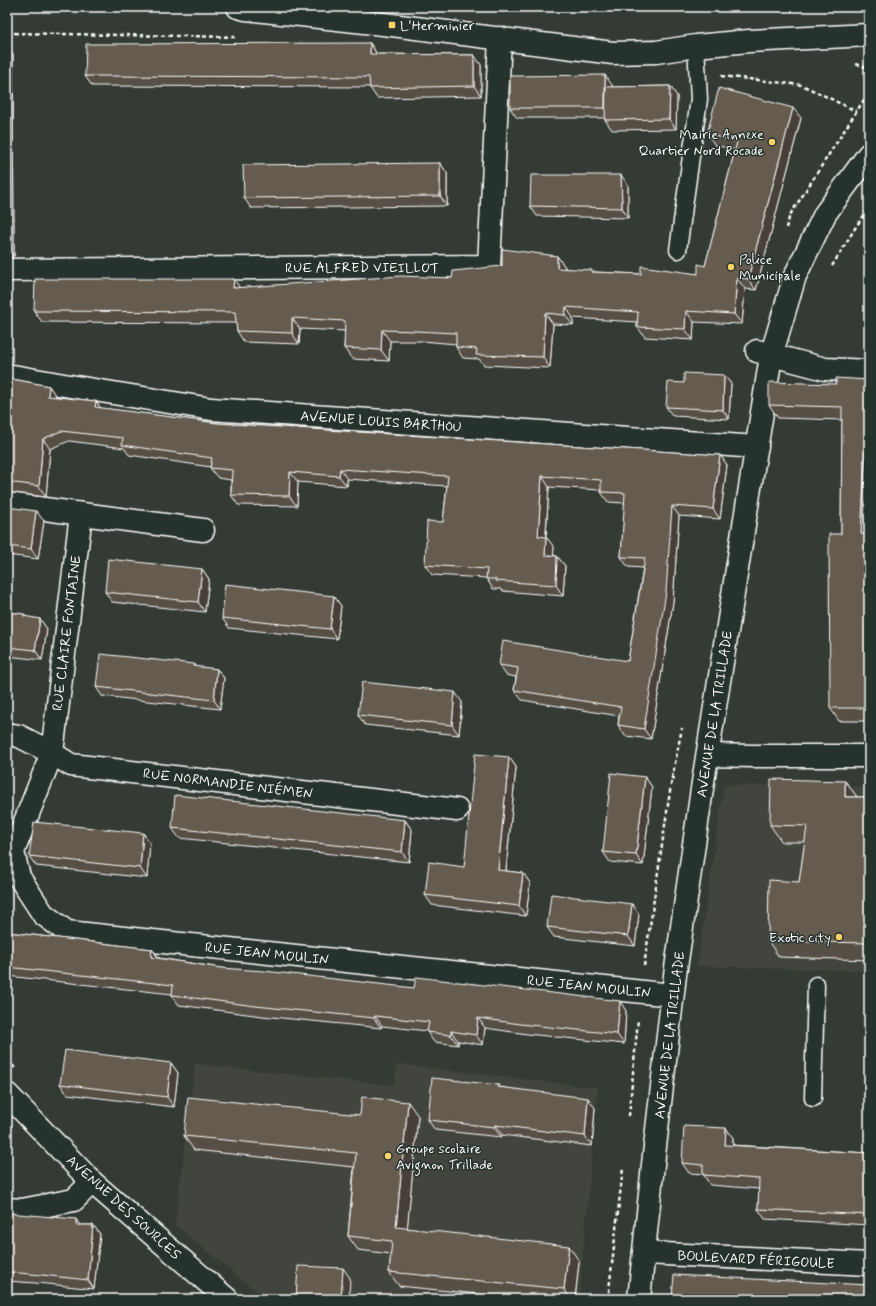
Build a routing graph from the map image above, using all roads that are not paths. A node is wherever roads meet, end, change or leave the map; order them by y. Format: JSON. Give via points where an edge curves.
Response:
{"nodes":[{"id":1,"x":242,"y":8,"type":"edge"},
{"id":2,"x":306,"y":11,"type":"edge"},
{"id":3,"x":869,"y":35,"type":"edge"},
{"id":4,"x":500,"y":38,"type":"junction"},
{"id":5,"x":696,"y":46,"type":"junction"},
{"id":6,"x":869,"y":154,"type":"edge"},
{"id":7,"x":678,"y":250,"type":"dead end"},
{"id":8,"x":7,"y":270,"type":"edge"},
{"id":9,"x":764,"y":353,"type":"junction"},
{"id":10,"x":869,"y":371,"type":"edge"},
{"id":11,"x":7,"y":374,"type":"edge"},
{"id":12,"x":757,"y":447,"type":"junction"},
{"id":13,"x":7,"y":504,"type":"edge"},
{"id":14,"x":81,"y":514,"type":"junction"},
{"id":15,"x":203,"y":530,"type":"dead end"},
{"id":16,"x":7,"y":734,"type":"edge"},
{"id":17,"x":52,"y":752,"type":"junction"},
{"id":18,"x":708,"y":755,"type":"junction"},
{"id":19,"x":869,"y":756,"type":"edge"},
{"id":20,"x":458,"y":810,"type":"dead end"},
{"id":21,"x":816,"y":985,"type":"dead end"},
{"id":22,"x":672,"y":995,"type":"junction"},
{"id":23,"x":7,"y":1094,"type":"edge"},
{"id":24,"x":813,"y":1098,"type":"dead end"},
{"id":25,"x":92,"y":1182,"type":"junction"},
{"id":26,"x":7,"y":1209,"type":"edge"},
{"id":27,"x":644,"y":1253,"type":"junction"},
{"id":28,"x":869,"y":1264,"type":"edge"},
{"id":29,"x":227,"y":1299,"type":"edge"},
{"id":30,"x":639,"y":1299,"type":"edge"}],
"edges":[{"from":1,"to":2,"type":"street"},
{"from":2,"to":4,"type":"street"},
{"from":3,"to":5,"type":"street"},
{"from":4,"to":5,"type":"street","via":[[613,53],[656,52]]},
{"from":4,"to":8,"type":"street","name":"RUE ALFRED VIEILLOT","via":[[489,266]]},
{"from":5,"to":7,"type":"lane","via":[[699,99]]},
{"from":6,"to":9,"type":"street","name":"AVENUE DE LA TRILLADE","via":[[825,214],[795,276]]},
{"from":9,"to":10,"type":"street","via":[[825,369]]},
{"from":9,"to":12,"type":"street","name":"AVENUE DE LA TRILLADE"},
{"from":11,"to":12,"type":"street","name":"AVENUE LOUIS BARTHOU","via":[[211,409]]},
{"from":12,"to":18,"type":"street","name":"AVENUE DE LA TRILLADE"},
{"from":13,"to":14,"type":"street"},
{"from":14,"to":15,"type":"street"},
{"from":14,"to":17,"type":"street","name":"RUE CLAIRE FONTAINE"},
{"from":16,"to":17,"type":"street","name":"RUE NORMANDIE NIÉMEN","via":[[19,736]]},
{"from":17,"to":20,"type":"street","name":"RUE NORMANDIE NIÉMEN","via":[[71,765]]},
{"from":17,"to":22,"type":"street","name":"RUE JEAN MOULIN","via":[[13,852],[19,877],[43,914],[67,932]]},
{"from":18,"to":19,"type":"street"},
{"from":18,"to":22,"type":"street","name":"AVENUE DE LA TRILLADE"},
{"from":21,"to":24,"type":"lane"},
{"from":22,"to":27,"type":"street","name":"AVENUE DE LA TRILLADE"},
{"from":23,"to":25,"type":"street","name":"AVENUE DES SOURCES"},
{"from":25,"to":26,"type":"street","via":[[74,1200],[22,1210]]},
{"from":25,"to":29,"type":"street","name":"AVENUE DES SOURCES"},
{"from":27,"to":28,"type":"street","name":"BOULEVARD FÉRIGOULE"},
{"from":27,"to":30,"type":"street","name":"AVENUE DE LA TRILLADE"}]}
